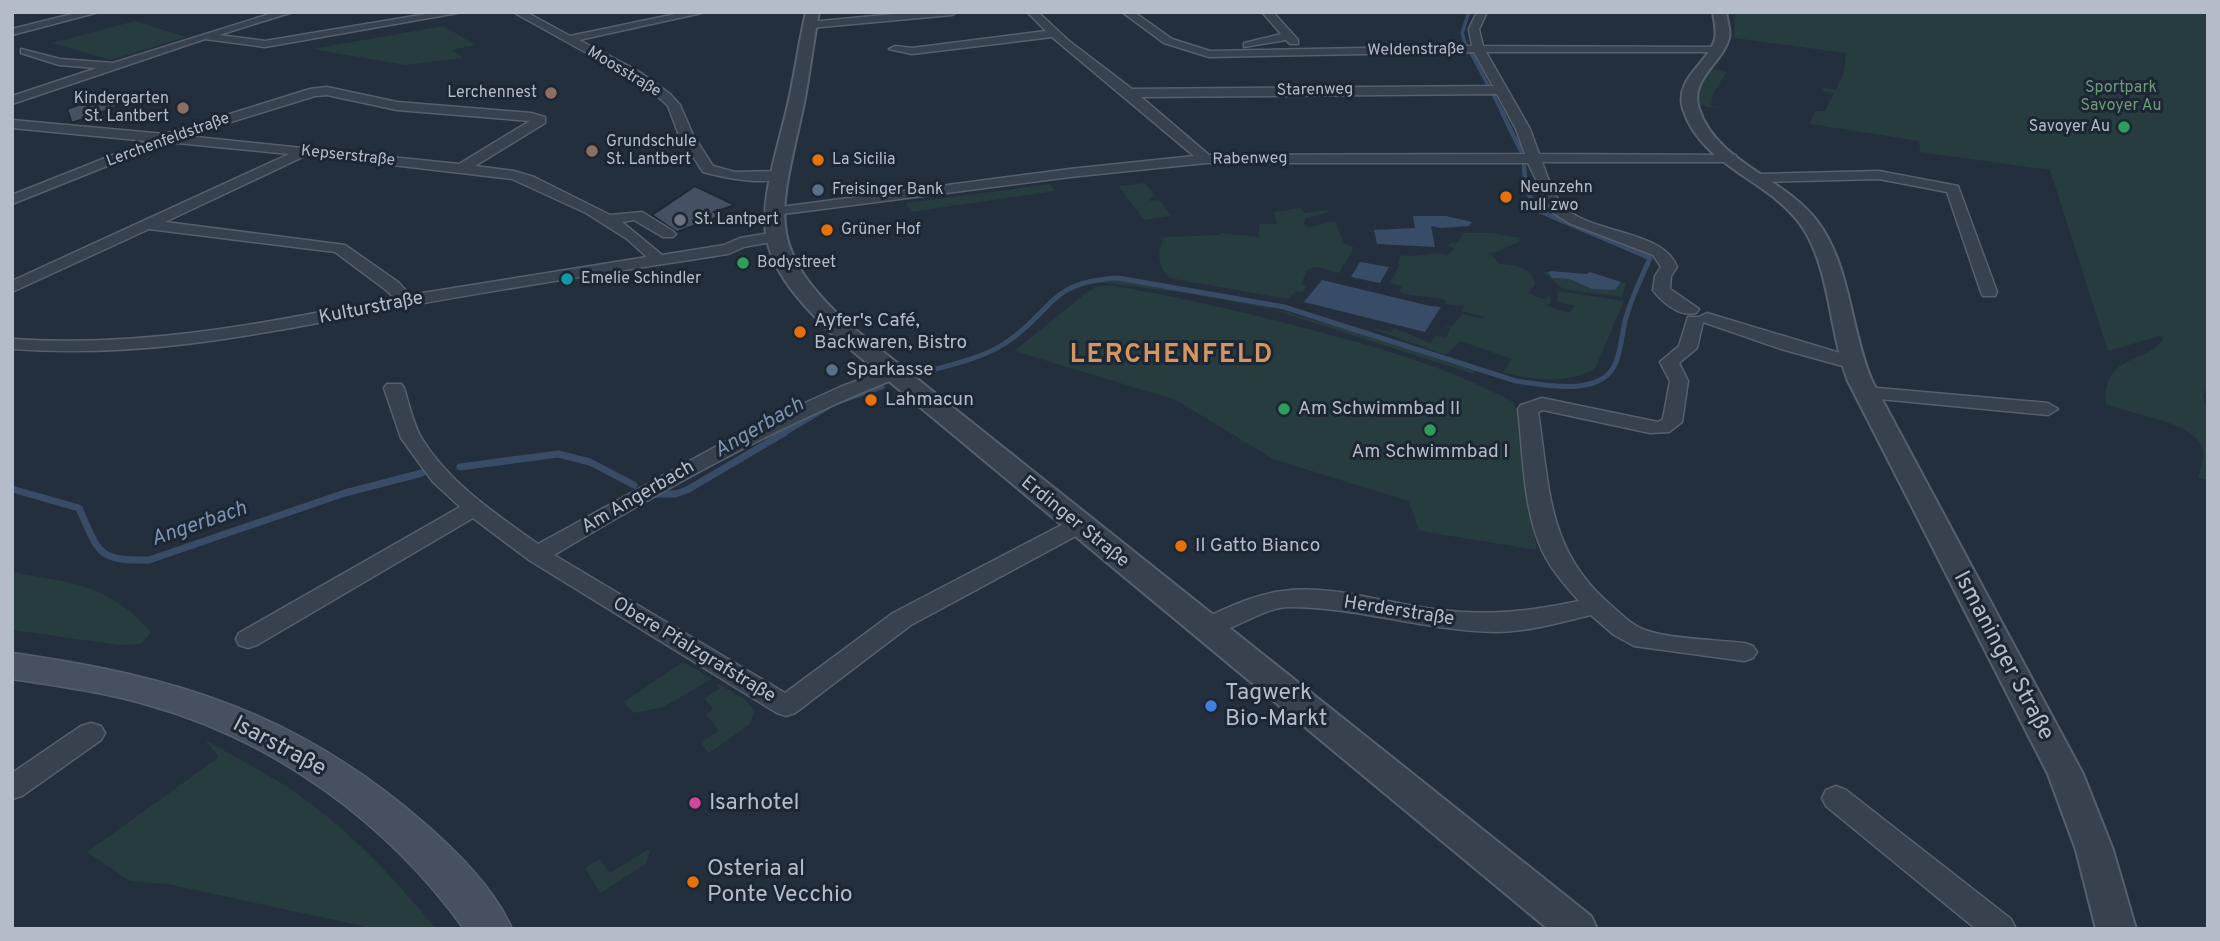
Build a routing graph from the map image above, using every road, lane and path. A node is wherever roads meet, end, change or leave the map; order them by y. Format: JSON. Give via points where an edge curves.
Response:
{"nodes":[{"id":1,"x":94,"y":12,"type":"edge"},
{"id":2,"x":288,"y":12,"type":"edge"},
{"id":3,"x":458,"y":12,"type":"edge"},
{"id":4,"x":518,"y":12,"type":"edge"},
{"id":5,"x":701,"y":12,"type":"edge"},
{"id":6,"x":952,"y":12,"type":"edge"},
{"id":7,"x":1032,"y":12,"type":"edge"},
{"id":8,"x":1127,"y":12,"type":"edge"},
{"id":9,"x":1267,"y":12,"type":"edge"},
{"id":10,"x":1482,"y":12,"type":"edge"},
{"id":11,"x":1719,"y":12,"type":"edge"},
{"id":12,"x":811,"y":19,"type":"edge"},
{"id":13,"x":12,"y":32,"type":"edge"},
{"id":14,"x":1054,"y":33,"type":"junction"},
{"id":15,"x":204,"y":36,"type":"junction"},
{"id":16,"x":1286,"y":36,"type":"junction"},
{"id":17,"x":570,"y":39,"type":"junction"},
{"id":18,"x":895,"y":49,"type":"dead end"},
{"id":19,"x":1478,"y":49,"type":"junction"},
{"id":20,"x":1718,"y":49,"type":"junction"},
{"id":21,"x":25,"y":51,"type":"dead end"},
{"id":22,"x":1307,"y":52,"type":"junction"},
{"id":23,"x":1224,"y":54,"type":"junction"},
{"id":24,"x":114,"y":66,"type":"junction"},
{"id":25,"x":1501,"y":90,"type":"junction"},
{"id":26,"x":1129,"y":93,"type":"junction"},
{"id":27,"x":12,"y":100,"type":"edge"},
{"id":28,"x":12,"y":124,"type":"edge"},
{"id":29,"x":166,"y":138,"type":"junction"},
{"id":30,"x":305,"y":152,"type":"junction"},
{"id":31,"x":1731,"y":158,"type":"junction"},
{"id":32,"x":1206,"y":159,"type":"junction"},
{"id":33,"x":1535,"y":159,"type":"junction"},
{"id":34,"x":463,"y":168,"type":"junction"},
{"id":35,"x":779,"y":175,"type":"junction"},
{"id":36,"x":1760,"y":178,"type":"junction"},
{"id":37,"x":12,"y":200,"type":"edge"},
{"id":38,"x":773,"y":213,"type":"junction"},
{"id":39,"x":606,"y":220,"type":"junction"},
{"id":40,"x":144,"y":224,"type":"junction"},
{"id":41,"x":668,"y":234,"type":"dead end"},
{"id":42,"x":777,"y":242,"type":"junction"},
{"id":43,"x":659,"y":260,"type":"junction"},
{"id":44,"x":12,"y":287,"type":"edge"},
{"id":45,"x":1989,"y":292,"type":"dead end"},
{"id":46,"x":403,"y":302,"type":"junction"},
{"id":47,"x":1697,"y":316,"type":"junction"},
{"id":48,"x":12,"y":344,"type":"edge"},
{"id":49,"x":1853,"y":363,"type":"junction"},
{"id":50,"x":893,"y":373,"type":"junction"},
{"id":51,"x":394,"y":388,"type":"dead end"},
{"id":52,"x":1866,"y":393,"type":"junction"},
{"id":53,"x":2048,"y":409,"type":"dead end"},
{"id":54,"x":474,"y":508,"type":"junction"},
{"id":55,"x":1079,"y":525,"type":"junction"},
{"id":56,"x":537,"y":555,"type":"junction"},
{"id":57,"x":1595,"y":606,"type":"junction"},
{"id":58,"x":1207,"y":627,"type":"junction"},
{"id":59,"x":248,"y":639,"type":"dead end"},
{"id":60,"x":1744,"y":652,"type":"dead end"},
{"id":61,"x":12,"y":666,"type":"edge"},
{"id":62,"x":91,"y":733,"type":"dead end"},
{"id":63,"x":12,"y":788,"type":"edge"},
{"id":64,"x":1836,"y":798,"type":"dead end"},
{"id":65,"x":490,"y":929,"type":"edge"},
{"id":66,"x":1577,"y":929,"type":"edge"},
{"id":67,"x":2000,"y":929,"type":"edge"},
{"id":68,"x":2116,"y":929,"type":"edge"}],
"edges":[{"from":1,"to":13,"type":"street"},
{"from":2,"to":15,"type":"street"},
{"from":3,"to":15,"type":"street","via":[[265,44]]},
{"from":4,"to":17,"type":"street","name":"Moosstraße"},
{"from":5,"to":17,"type":"street"},
{"from":6,"to":12,"type":"street"},
{"from":7,"to":14,"type":"street"},
{"from":8,"to":23,"type":"street","name":"Weldenstraße","via":[[1168,41],[1204,53]]},
{"from":9,"to":16,"type":"street"},
{"from":10,"to":19,"type":"street","via":[[1474,29]]},
{"from":11,"to":20,"type":"street","via":[[1723,34]]},
{"from":12,"to":35,"type":"street","name":"Erdinger Straße"},
{"from":14,"to":18,"type":"street","via":[[912,51]]},
{"from":14,"to":26,"type":"street"},
{"from":15,"to":24,"type":"street"},
{"from":16,"to":22,"type":"street"},
{"from":16,"to":23,"type":"street"},
{"from":17,"to":35,"type":"street","name":"Moosstraße","via":[[670,100],[708,169],[735,177]]},
{"from":19,"to":20,"type":"street","name":"Weldenstraße"},
{"from":19,"to":22,"type":"street","name":"Weldenstraße"},
{"from":19,"to":25,"type":"street"},
{"from":20,"to":31,"type":"street","name":"Ismaninger Straße","via":[[1690,85],[1689,101],[1703,133]]},
{"from":21,"to":24,"type":"street","via":[[59,62]]},
{"from":22,"to":23,"type":"street","name":"Weldenstraße"},
{"from":24,"to":27,"type":"street"},
{"from":25,"to":26,"type":"street","name":"Starenweg"},
{"from":25,"to":33,"type":"street"},
{"from":26,"to":32,"type":"street"},
{"from":28,"to":29,"type":"street","name":"Kepserstraße"},
{"from":29,"to":30,"type":"street","name":"Kepserstraße"},
{"from":29,"to":34,"type":"street","name":"Lerchenfeldstraße","via":[[327,91],[397,106],[540,120]]},
{"from":29,"to":37,"type":"street","name":"Lerchenfeldstraße"},
{"from":30,"to":34,"type":"street","name":"Kepserstraße"},
{"from":30,"to":40,"type":"street"},
{"from":31,"to":33,"type":"street","name":"Rabenweg"},
{"from":31,"to":36,"type":"street","name":"Ismaninger Straße"},
{"from":32,"to":33,"type":"street","name":"Rabenweg"},
{"from":32,"to":38,"type":"street","name":"Rabenweg"},
{"from":33,"to":47,"type":"street","via":[[1557,209],[1658,252],[1669,267],[1661,290]]},
{"from":34,"to":39,"type":"street","name":"Kepserstraße","via":[[530,180]]},
{"from":35,"to":38,"type":"street","name":"Erdinger Straße"},
{"from":36,"to":45,"type":"street","via":[[1879,175],[1953,189]]},
{"from":36,"to":49,"type":"street","name":"Ismaninger Straße","via":[[1793,204],[1821,243]]},
{"from":38,"to":42,"type":"street","name":"Erdinger Straße"},
{"from":39,"to":41,"type":"street","via":[[637,215]]},
{"from":39,"to":43,"type":"street","name":"Kepserstraße","via":[[647,246]]},
{"from":40,"to":44,"type":"street"},
{"from":40,"to":46,"type":"street","via":[[339,248],[392,286]]},
{"from":42,"to":43,"type":"street","name":"Kulturstraße"},
{"from":42,"to":50,"type":"street","name":"Erdinger Straße","via":[[792,274],[816,305]]},
{"from":43,"to":46,"type":"street","name":"Kulturstraße"},
{"from":46,"to":48,"type":"street","name":"Kulturstraße","via":[[178,342],[91,347]]},
{"from":47,"to":49,"type":"street"},
{"from":47,"to":57,"type":"street","via":[[1688,348],[1669,362],[1679,381],[1672,422],[1662,428],[1542,404],[1528,409],[1550,542]]},
{"from":49,"to":52,"type":"street","name":"Ismaninger Straße"},
{"from":50,"to":55,"type":"street","name":"Erdinger Straße"},
{"from":50,"to":56,"type":"street","name":"Am Angerbach","via":[[775,422]]},
{"from":51,"to":54,"type":"street","name":"Obere Pfalzgrafstraße","via":[[411,438],[440,477]]},
{"from":52,"to":53,"type":"street"},
{"from":52,"to":68,"type":"street","name":"Ismaninger Straße","via":[[2065,774],[2101,864]]},
{"from":54,"to":56,"type":"street","name":"Obere Pfalzgrafstraße"},
{"from":54,"to":59,"type":"street"},
{"from":55,"to":56,"type":"street","name":"Obere Pfalzgrafstraße","via":[[902,620],[786,706]]},
{"from":55,"to":58,"type":"street","name":"Erdinger Straße"},
{"from":57,"to":58,"type":"street","name":"Herderstraße","via":[[1498,623],[1441,619],[1320,599],[1283,599]]},
{"from":57,"to":60,"type":"street","via":[[1643,640]]},
{"from":58,"to":66,"type":"street","name":"Erdinger Straße"},
{"from":61,"to":65,"type":"main road","name":"Isarstraße","via":[[155,693],[296,751],[364,796],[411,835]]},
{"from":62,"to":63,"type":"street"},
{"from":64,"to":67,"type":"street"}]}
